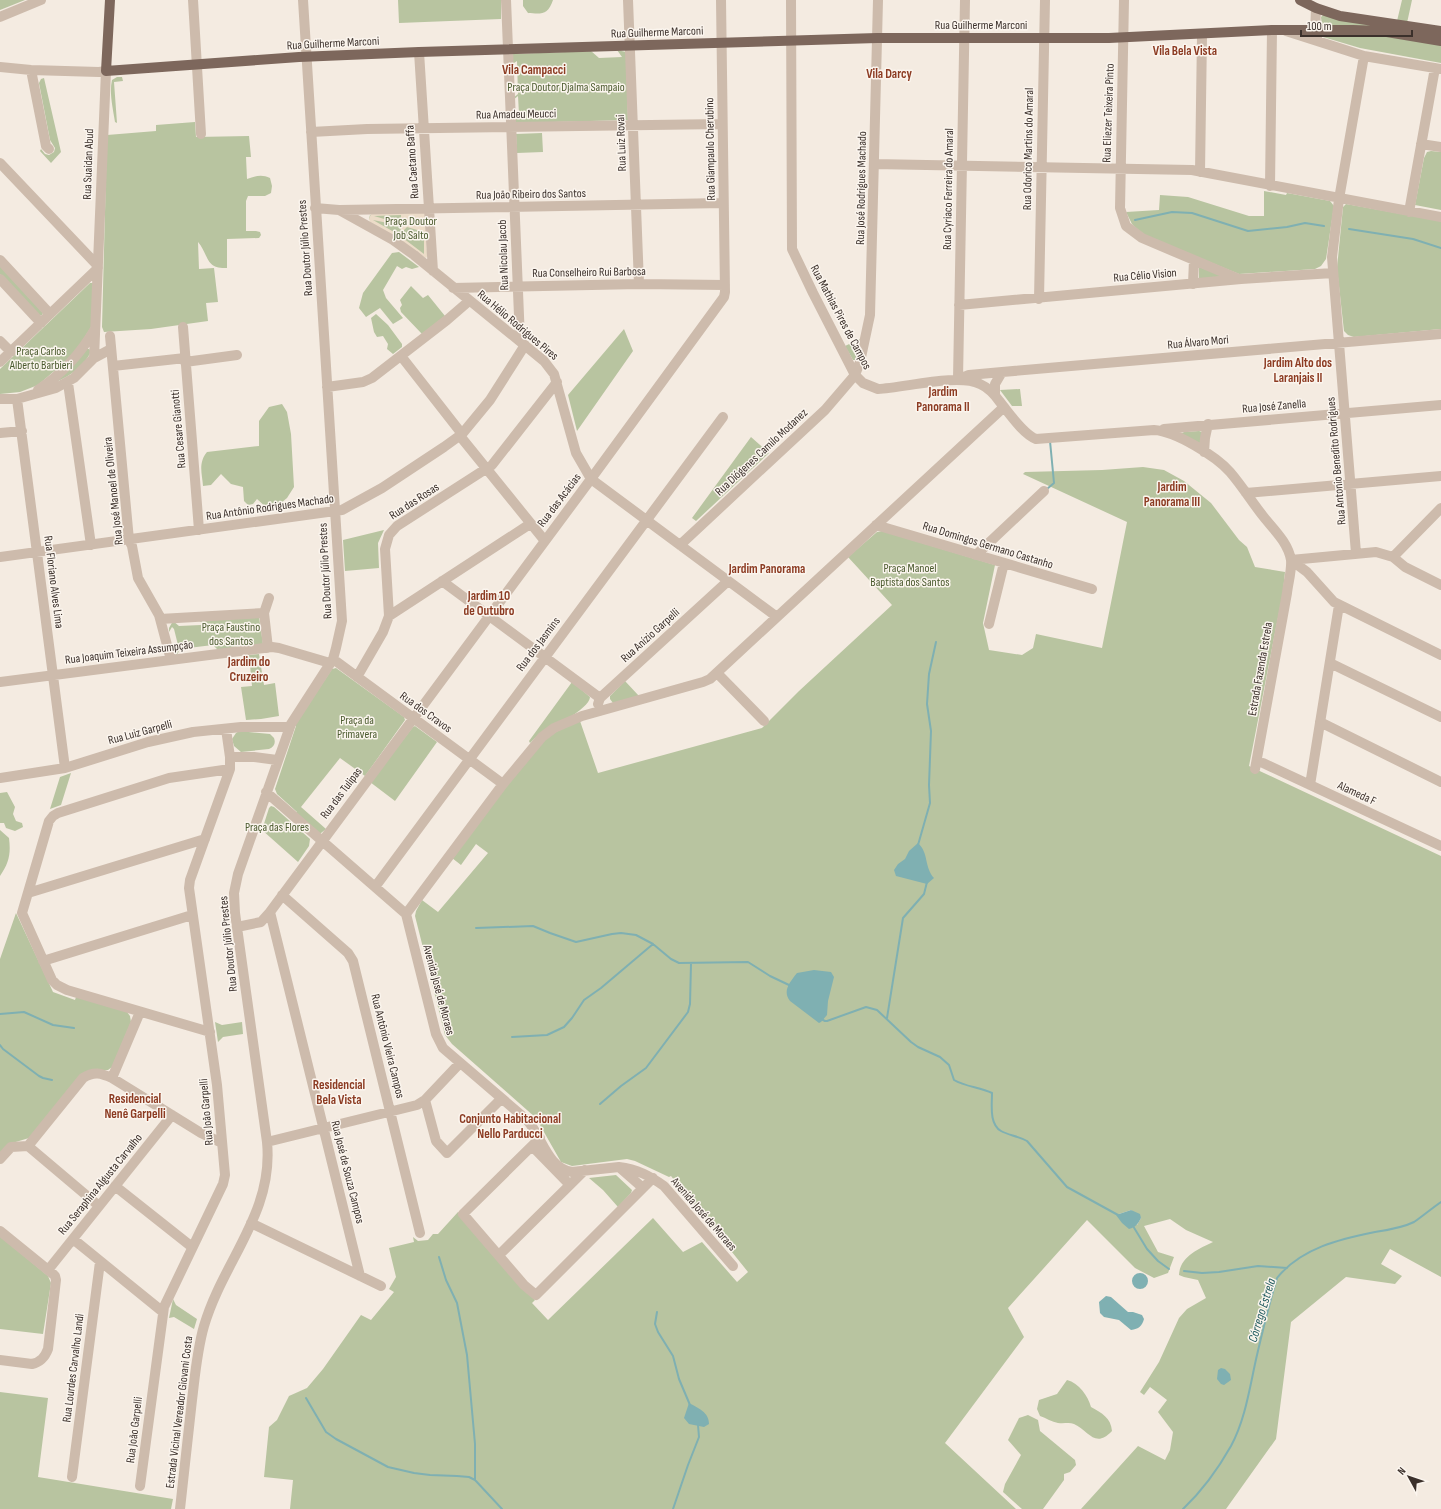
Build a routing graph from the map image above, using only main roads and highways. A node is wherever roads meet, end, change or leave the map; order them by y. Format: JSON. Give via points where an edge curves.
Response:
{"nodes":[{"id":1,"x":110,"y":0,"type":"edge"},
{"id":2,"x":1300,"y":0,"type":"edge"},
{"id":3,"x":1441,"y":31,"type":"edge"},
{"id":4,"x":1441,"y":41,"type":"edge"},
{"id":5,"x":106,"y":71,"type":"joint"}],
"edges":[{"from":1,"to":5,"type":"main road","name":"Rua Suaidan Abud"},
{"from":2,"to":3,"type":"main road","via":[[1340,16]]},
{"from":4,"to":5,"type":"main road","name":"Rua Guilherme Marconi","via":[[1368,30],[1272,30],[1123,38],[877,38],[306,56]]}]}
